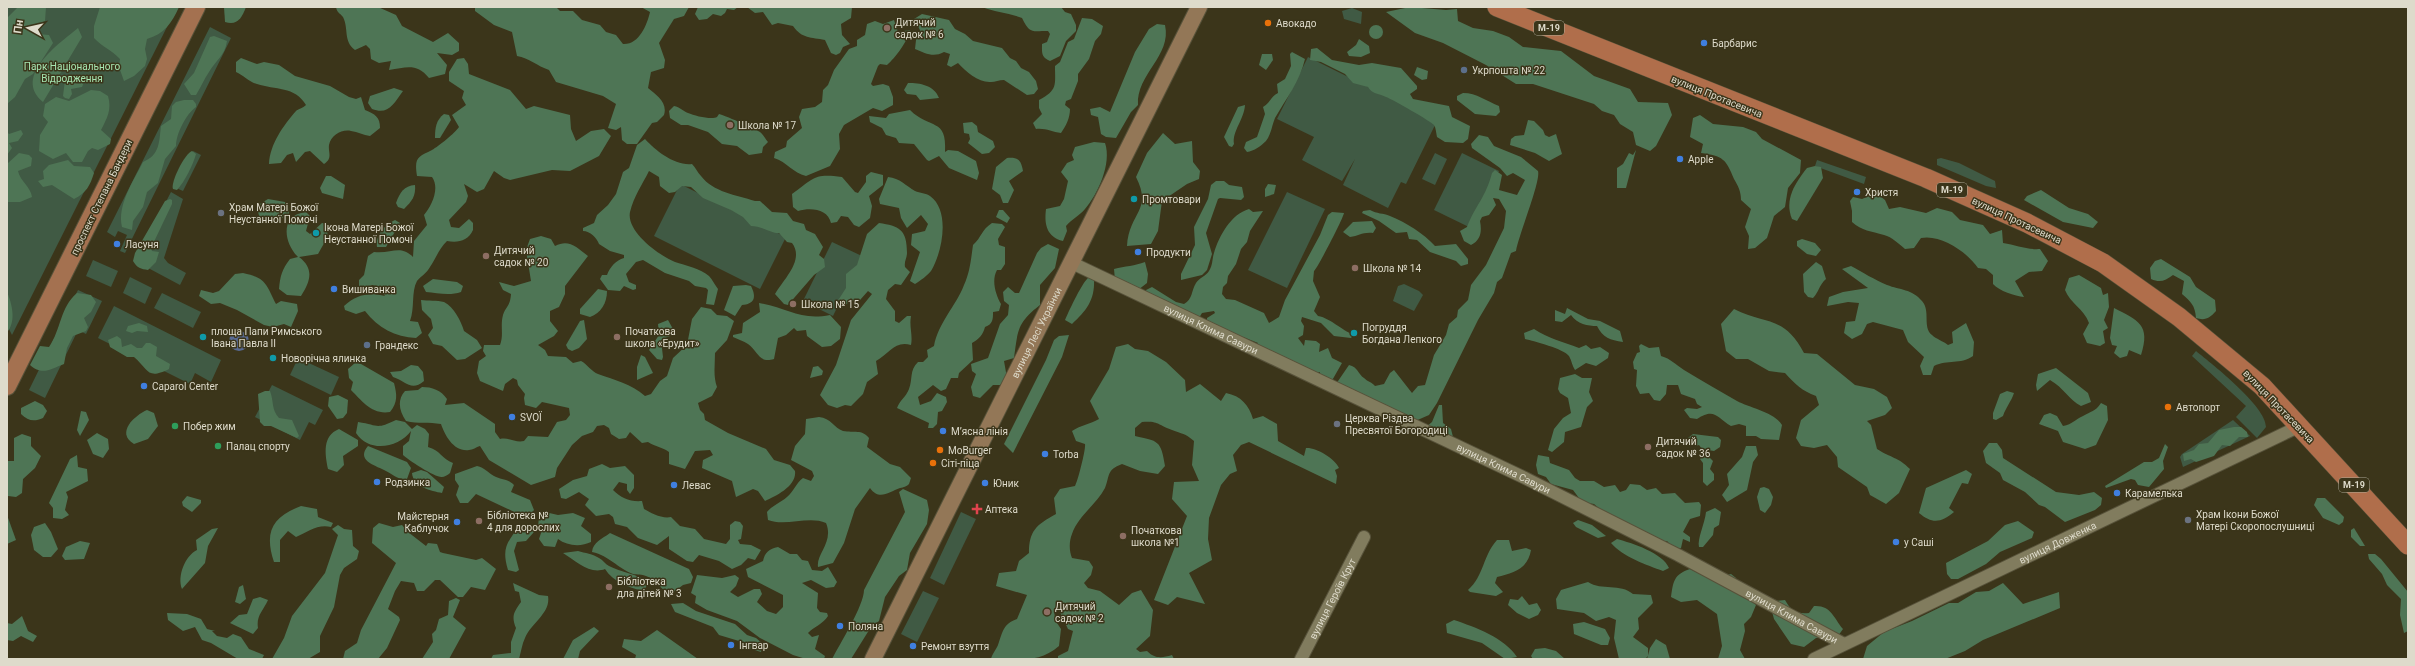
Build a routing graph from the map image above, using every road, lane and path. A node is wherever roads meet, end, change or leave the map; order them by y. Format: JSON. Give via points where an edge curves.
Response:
{"nodes":[{"id":1,"x":196,"y":7,"type":"edge"},
{"id":2,"x":1199,"y":7,"type":"edge"},
{"id":3,"x":1497,"y":7,"type":"edge"},
{"id":4,"x":1072,"y":263,"type":"junction"},
{"id":5,"x":7,"y":386,"type":"edge"},
{"id":6,"x":2300,"y":426,"type":"junction"},
{"id":7,"x":1364,"y":537,"type":"dead end"},
{"id":8,"x":2408,"y":545,"type":"edge"},
{"id":9,"x":1844,"y":644,"type":"junction"},
{"id":10,"x":873,"y":659,"type":"edge"},
{"id":11,"x":1301,"y":659,"type":"edge"},
{"id":12,"x":1814,"y":659,"type":"edge"}],
"edges":[{"from":1,"to":5,"type":"main road","name":"проспект Степана Бандери"},
{"from":2,"to":4,"type":"main road","name":"вулиця Лесі Українки"},
{"from":3,"to":6,"type":"highway","name":"вулиця Протасевича","number":"М-19","via":[[1926,178],[2027,223],[2079,250],[2103,263],[2226,354],[2262,386]]},
{"from":4,"to":9,"type":"street","name":"вулиця Клима Савури","via":[[1525,478],[1678,555]]},
{"from":4,"to":10,"type":"main road","name":"вулиця Лесі Українки"},
{"from":6,"to":8,"type":"highway","name":"вулиця Протасевича","number":"М-19"},
{"from":6,"to":9,"type":"street","name":"вулиця Довженка"},
{"from":7,"to":11,"type":"street","name":"вулиця Героїв Крут"},
{"from":9,"to":12,"type":"street","name":"вулиця Довженка"}]}
